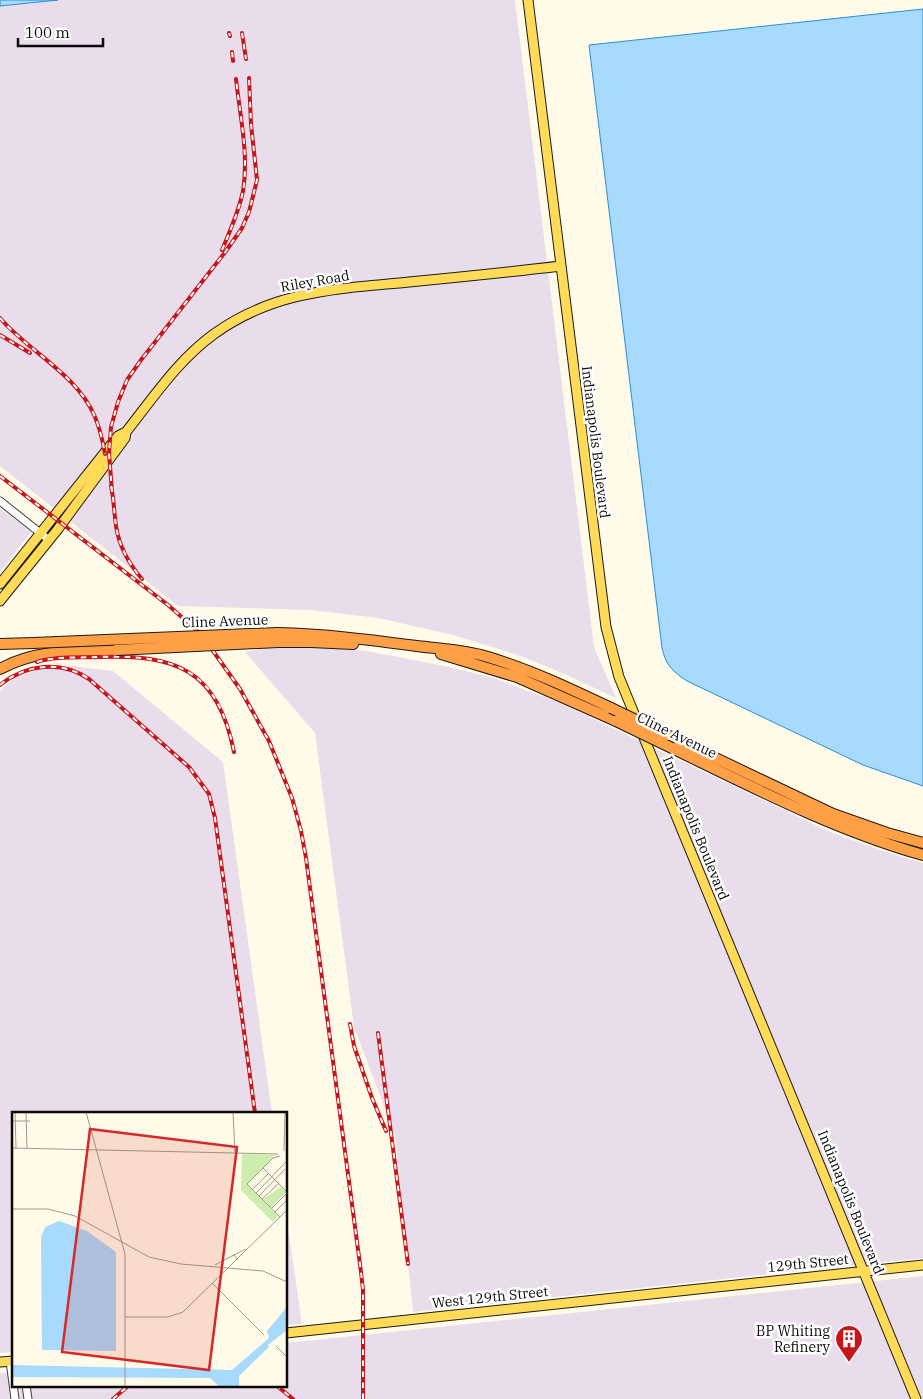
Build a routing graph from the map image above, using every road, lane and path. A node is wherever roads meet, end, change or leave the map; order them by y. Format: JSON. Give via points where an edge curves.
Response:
{"nodes":[{"id":1,"x":528,"y":0,"type":"edge"},
{"id":2,"x":560,"y":266,"type":"junction"},
{"id":3,"x":126,"y":432,"type":"junction"},
{"id":4,"x":0,"y":501,"type":"edge"},
{"id":5,"x":40,"y":532,"type":"junction"},
{"id":6,"x":49,"y":540,"type":"junction"},
{"id":7,"x":0,"y":584,"type":"edge"},
{"id":8,"x":0,"y":601,"type":"edge"},
{"id":9,"x":278,"y":637,"type":"junction"},
{"id":10,"x":0,"y":644,"type":"edge"},
{"id":11,"x":416,"y":646,"type":"junction"},
{"id":12,"x":446,"y":655,"type":"junction"},
{"id":13,"x":0,"y":669,"type":"edge"},
{"id":14,"x":923,"y":843,"type":"edge"},
{"id":15,"x":923,"y":855,"type":"edge"},
{"id":16,"x":923,"y":1265,"type":"edge"},
{"id":17,"x":864,"y":1272,"type":"junction"},
{"id":18,"x":696,"y":1289,"type":"joint"},
{"id":19,"x":288,"y":1333,"type":"edge"},
{"id":20,"x":12,"y":1361,"type":"edge"},
{"id":21,"x":0,"y":1362,"type":"edge"},
{"id":22,"x":14,"y":1386,"type":"edge"},
{"id":23,"x":26,"y":1386,"type":"edge"},
{"id":24,"x":15,"y":1399,"type":"edge"},
{"id":25,"x":28,"y":1399,"type":"edge"},
{"id":26,"x":916,"y":1399,"type":"edge"}],
"edges":[{"from":1,"to":2,"type":"main road","name":"Indianapolis Boulevard"},
{"from":2,"to":3,"type":"main road","name":"Riley Road","via":[[319,292],[277,301],[237,319],[207,339],[176,369]]},
{"from":2,"to":17,"type":"main road","name":"Indianapolis Boulevard","via":[[611,651]]},
{"from":3,"to":5,"type":"main road","name":"Riley Road","via":[[114,440]]},
{"from":3,"to":6,"type":"main road","name":"Riley Road","via":[[125,438]]},
{"from":4,"to":5,"type":"street"},
{"from":5,"to":6,"type":"street"},
{"from":5,"to":7,"type":"main road","name":"Riley Road"},
{"from":6,"to":8,"type":"main road","name":"Riley Road"},
{"from":9,"to":10,"type":"highway","name":"Cline Avenue","bridge":true},
{"from":9,"to":11,"type":"highway","name":"Cline Avenue","via":[[335,636]]},
{"from":9,"to":12,"type":"highway"},
{"from":9,"to":13,"type":"highway","bridge":true,"via":[[43,653]]},
{"from":11,"to":12,"type":"highway","name":"Cline Avenue"},
{"from":11,"to":14,"type":"highway","name":"Cline Avenue","bridge":true,"via":[[487,656],[532,672],[833,814]]},
{"from":12,"to":15,"type":"highway","name":"Cline Avenue","bridge":true,"via":[[517,677],[834,825]]},
{"from":16,"to":17,"type":"main road","name":"129th Street"},
{"from":17,"to":18,"type":"main road","name":"129th Street"},
{"from":17,"to":26,"type":"main road","name":"Indianapolis Boulevard"},
{"from":18,"to":19,"type":"main road","name":"West 129th Street"},
{"from":20,"to":21,"type":"main road"},
{"from":22,"to":24,"type":"street"},
{"from":23,"to":25,"type":"street"}]}
